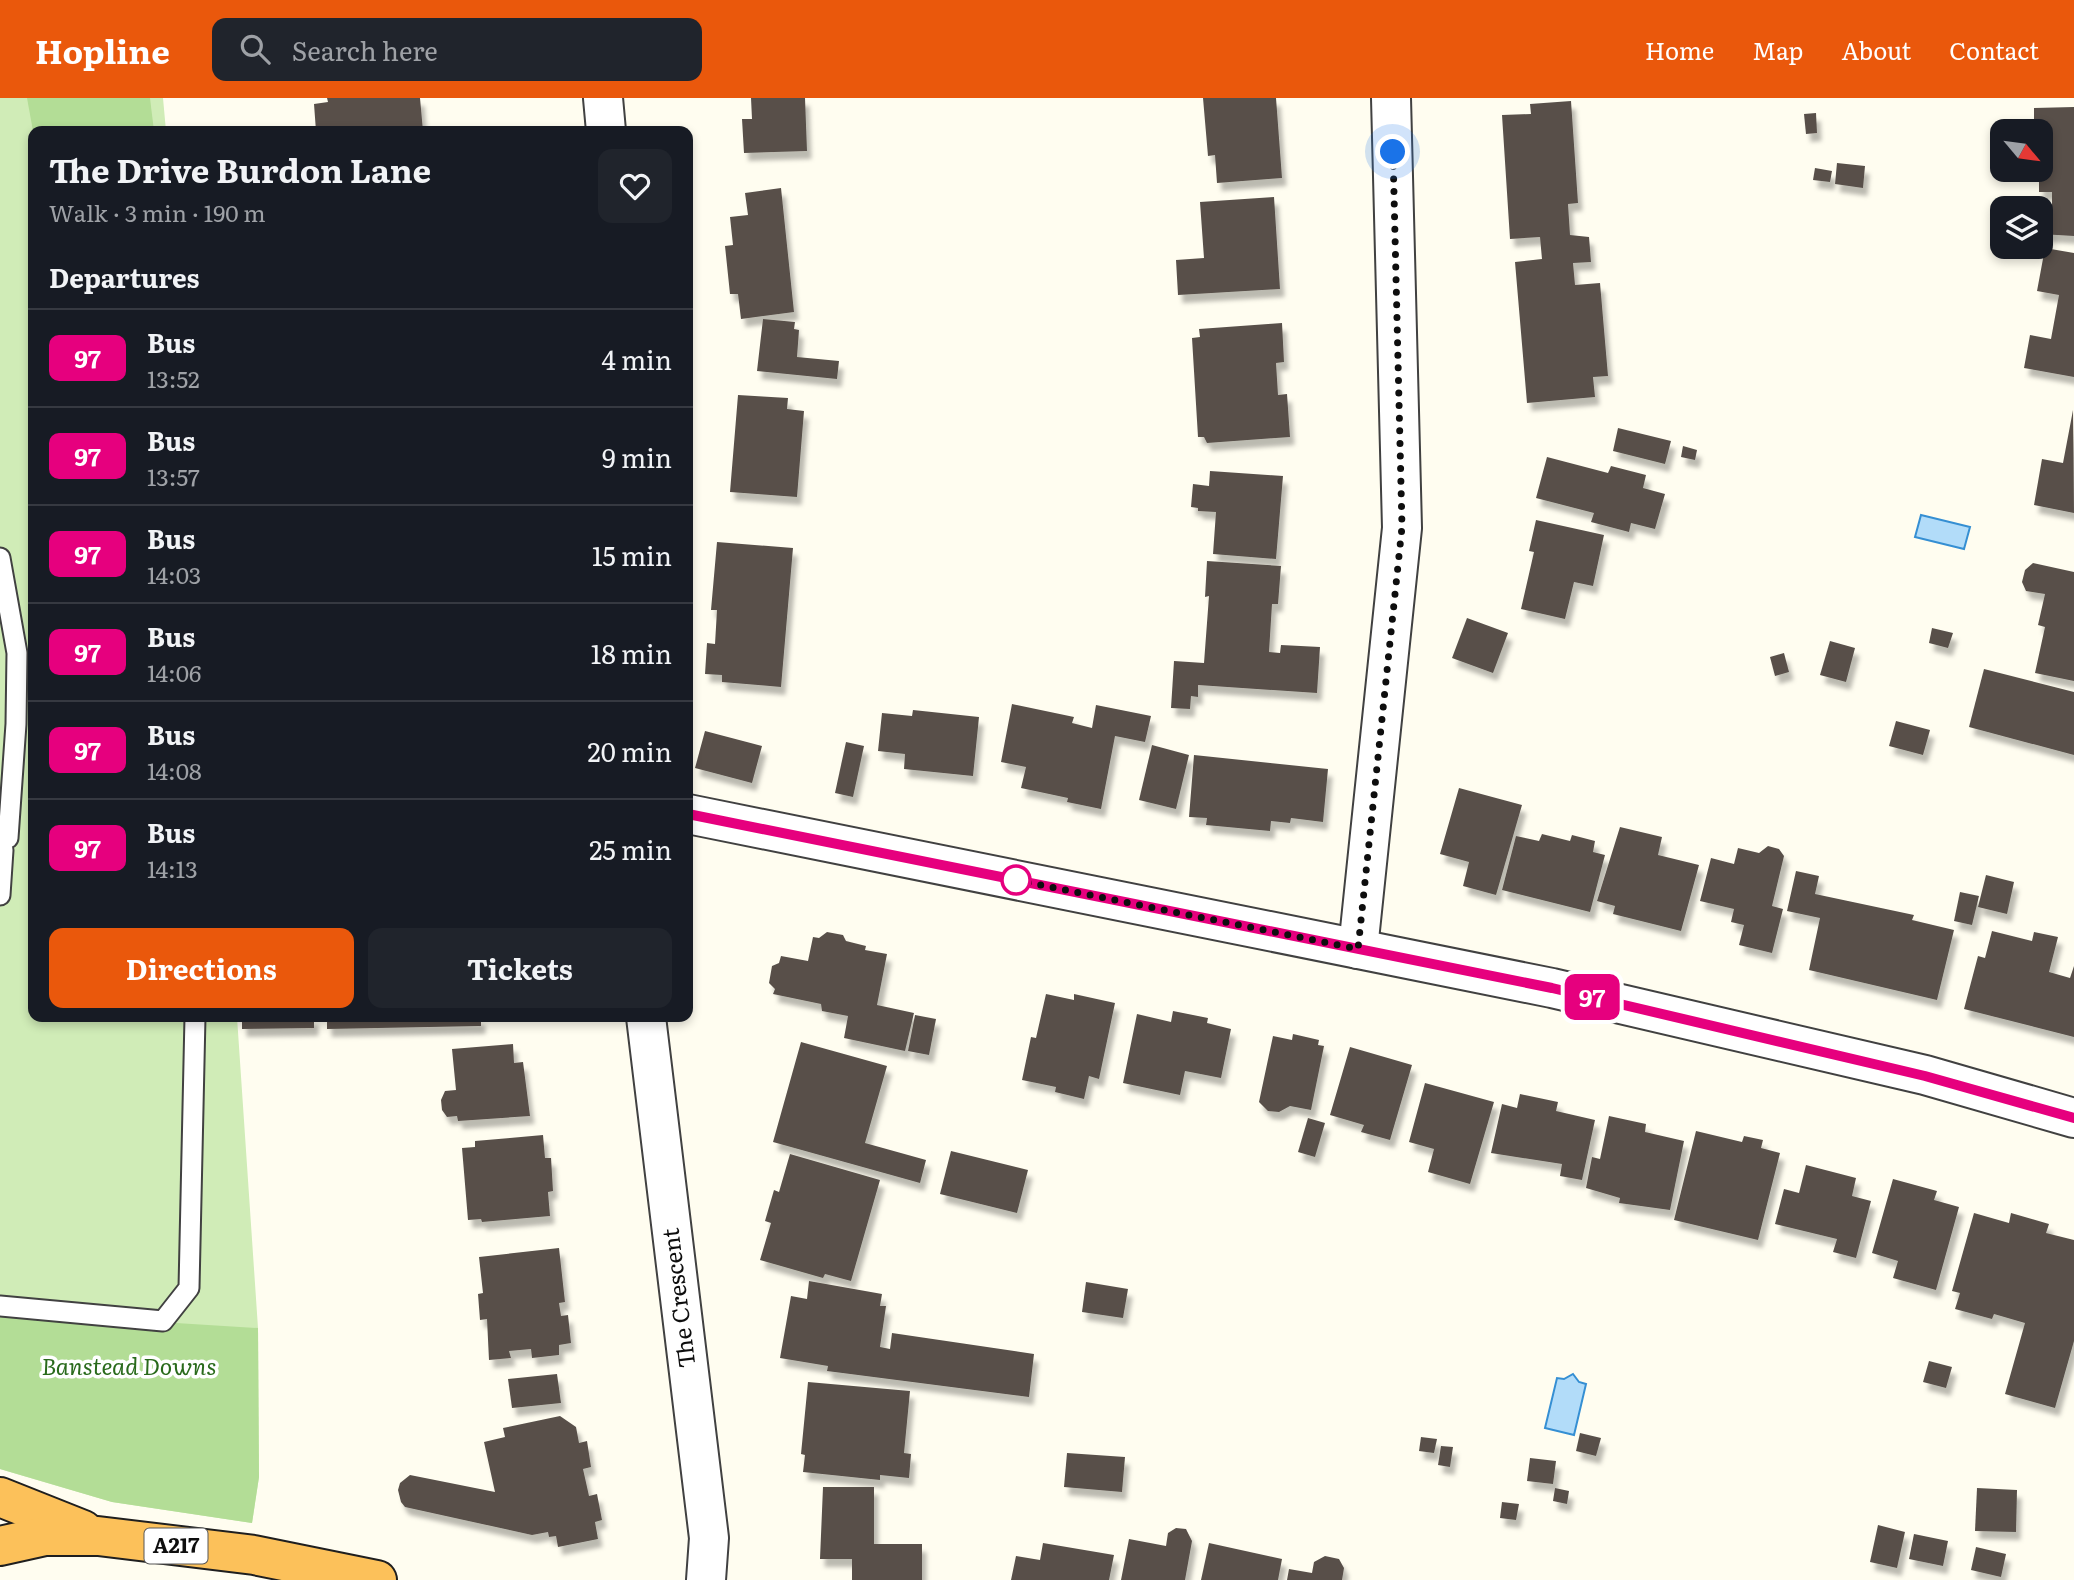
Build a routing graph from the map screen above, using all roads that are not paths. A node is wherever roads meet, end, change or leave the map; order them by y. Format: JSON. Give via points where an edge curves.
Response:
{"nodes":[{"id":1,"x":603,"y":98,"type":"edge"},
{"id":2,"x":1391,"y":98,"type":"edge"},
{"id":3,"x":606,"y":126,"type":"edge"},
{"id":4,"x":0,"y":558,"type":"edge"},
{"id":5,"x":693,"y":815,"type":"edge"},
{"id":6,"x":0,"y":895,"type":"edge"},
{"id":7,"x":1358,"y":949,"type":"junction"},
{"id":8,"x":195,"y":1022,"type":"edge"},
{"id":9,"x":647,"y":1022,"type":"edge"},
{"id":10,"x":2074,"y":1118,"type":"edge"},
{"id":11,"x":0,"y":1306,"type":"edge"},
{"id":12,"x":0,"y":1497,"type":"edge"},
{"id":13,"x":98,"y":1536,"type":"junction"},
{"id":14,"x":0,"y":1546,"type":"edge"},
{"id":15,"x":377,"y":1580,"type":"edge"},
{"id":16,"x":706,"y":1580,"type":"edge"}],
"edges":[{"from":1,"to":3,"type":"street"},
{"from":2,"to":7,"type":"street","via":[[1402,527]]},
{"from":4,"to":6,"type":"lane","via":[[17,665]]},
{"from":5,"to":7,"type":"street"},
{"from":7,"to":10,"type":"street","via":[[1552,988],[1884,1066]]},
{"from":8,"to":11,"type":"lane","via":[[188,1288],[163,1321]]},
{"from":9,"to":16,"type":"street","name":"The Crescent","via":[[709,1538]]},
{"from":12,"to":13,"type":"highway","number":"A217"},
{"from":13,"to":14,"type":"highway","number":"A217","via":[[45,1536]]},
{"from":13,"to":15,"type":"highway","number":"A217","via":[[254,1555]]}]}
